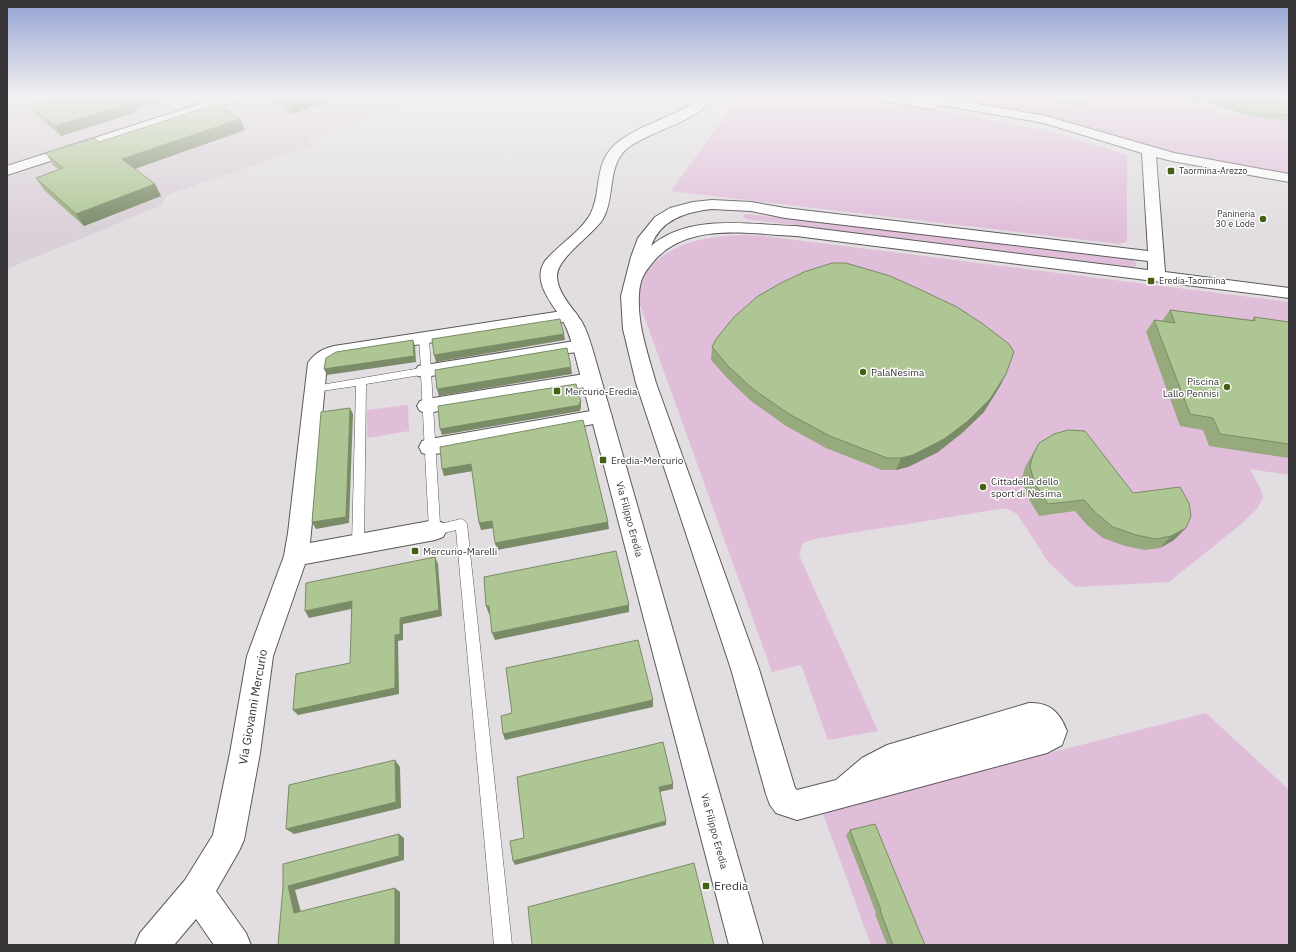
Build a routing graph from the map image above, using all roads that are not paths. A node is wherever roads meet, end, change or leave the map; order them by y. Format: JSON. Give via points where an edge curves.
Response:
{"nodes":[{"id":1,"x":103,"y":140,"type":"edge"},
{"id":2,"x":631,"y":140,"type":"edge"},
{"id":3,"x":1098,"y":140,"type":"edge"},
{"id":4,"x":1149,"y":154,"type":"junction"},
{"id":5,"x":7,"y":172,"type":"edge"},
{"id":6,"x":1289,"y":178,"type":"edge"},
{"id":7,"x":785,"y":213,"type":"junction"},
{"id":8,"x":796,"y":231,"type":"junction"},
{"id":9,"x":1155,"y":258,"type":"junction"},
{"id":10,"x":635,"y":273,"type":"junction"},
{"id":11,"x":1157,"y":276,"type":"junction"},
{"id":12,"x":1289,"y":293,"type":"edge"},
{"id":13,"x":569,"y":316,"type":"junction"},
{"id":14,"x":424,"y":338,"type":"junction"},
{"id":15,"x":581,"y":346,"type":"junction"},
{"id":16,"x":425,"y":372,"type":"junction"},
{"id":17,"x":592,"y":380,"type":"junction"},
{"id":18,"x":361,"y":382,"type":"junction"},
{"id":19,"x":315,"y":389,"type":"junction"},
{"id":20,"x":427,"y":406,"type":"junction"},
{"id":21,"x":602,"y":416,"type":"junction"},
{"id":22,"x":430,"y":447,"type":"junction"},
{"id":23,"x":435,"y":530,"type":"junction"},
{"id":24,"x":358,"y":544,"type":"junction"},
{"id":25,"x":296,"y":556,"type":"junction"},
{"id":26,"x":842,"y":794,"type":"junction"},
{"id":27,"x":196,"y":892,"type":"junction"},
{"id":28,"x":152,"y":945,"type":"edge"},
{"id":29,"x":234,"y":945,"type":"edge"},
{"id":30,"x":503,"y":945,"type":"edge"},
{"id":31,"x":746,"y":945,"type":"edge"}],
"edges":[{"from":1,"to":5,"type":"street"},
{"from":2,"to":13,"type":"street","name":"Via Filippo Eredia","via":[[609,160],[600,210],[596,217],[551,266],[549,280]]},
{"from":3,"to":4,"type":"street"},
{"from":4,"to":6,"type":"street"},
{"from":4,"to":9,"type":"street"},
{"from":7,"to":8,"type":"street","via":[[747,211],[738,217],[743,222]]},
{"from":7,"to":9,"type":"street"},
{"from":7,"to":10,"type":"street","via":[[731,205],[701,205],[679,210],[649,232],[639,253]]},
{"from":8,"to":10,"type":"street","via":[[736,228],[697,231],[660,246]]},
{"from":8,"to":11,"type":"street"},
{"from":9,"to":11,"type":"street"},
{"from":10,"to":26,"type":"street","via":[[630,311],[646,383],[745,668],[781,794],[784,800],[797,805]]},
{"from":11,"to":12,"type":"street"},
{"from":13,"to":14,"type":"street"},
{"from":13,"to":15,"type":"street","name":"Via Filippo Eredia","via":[[576,328]]},
{"from":14,"to":16,"type":"lane"},
{"from":14,"to":19,"type":"street","name":"Via Giovanni Mercurio","via":[[334,352],[323,357],[318,363]]},
{"from":15,"to":16,"type":"street"},
{"from":15,"to":17,"type":"street","name":"Via Filippo Eredia"},
{"from":16,"to":18,"type":"lane"},
{"from":16,"to":20,"type":"lane"},
{"from":17,"to":20,"type":"street"},
{"from":17,"to":21,"type":"street","name":"Via Filippo Eredia"},
{"from":18,"to":19,"type":"lane"},
{"from":18,"to":24,"type":"lane"},
{"from":19,"to":25,"type":"street","name":"Via Giovanni Mercurio"},
{"from":20,"to":22,"type":"lane"},
{"from":21,"to":22,"type":"street"},
{"from":21,"to":31,"type":"street","name":"Via Filippo Eredia"},
{"from":22,"to":23,"type":"lane"},
{"from":23,"to":24,"type":"street"},
{"from":23,"to":30,"type":"lane","via":[[461,524]]},
{"from":24,"to":25,"type":"street"},
{"from":25,"to":27,"type":"street","name":"Via Giovanni Mercurio","via":[[260,656],[228,840]]},
{"from":26,"to":26,"type":"street","via":[[1048,739],[1053,731],[1044,719],[1038,716],[1029,717],[887,760],[872,768]]},
{"from":27,"to":28,"type":"street","name":"Via Giovanni Mercurio"},
{"from":27,"to":29,"type":"street"}]}
